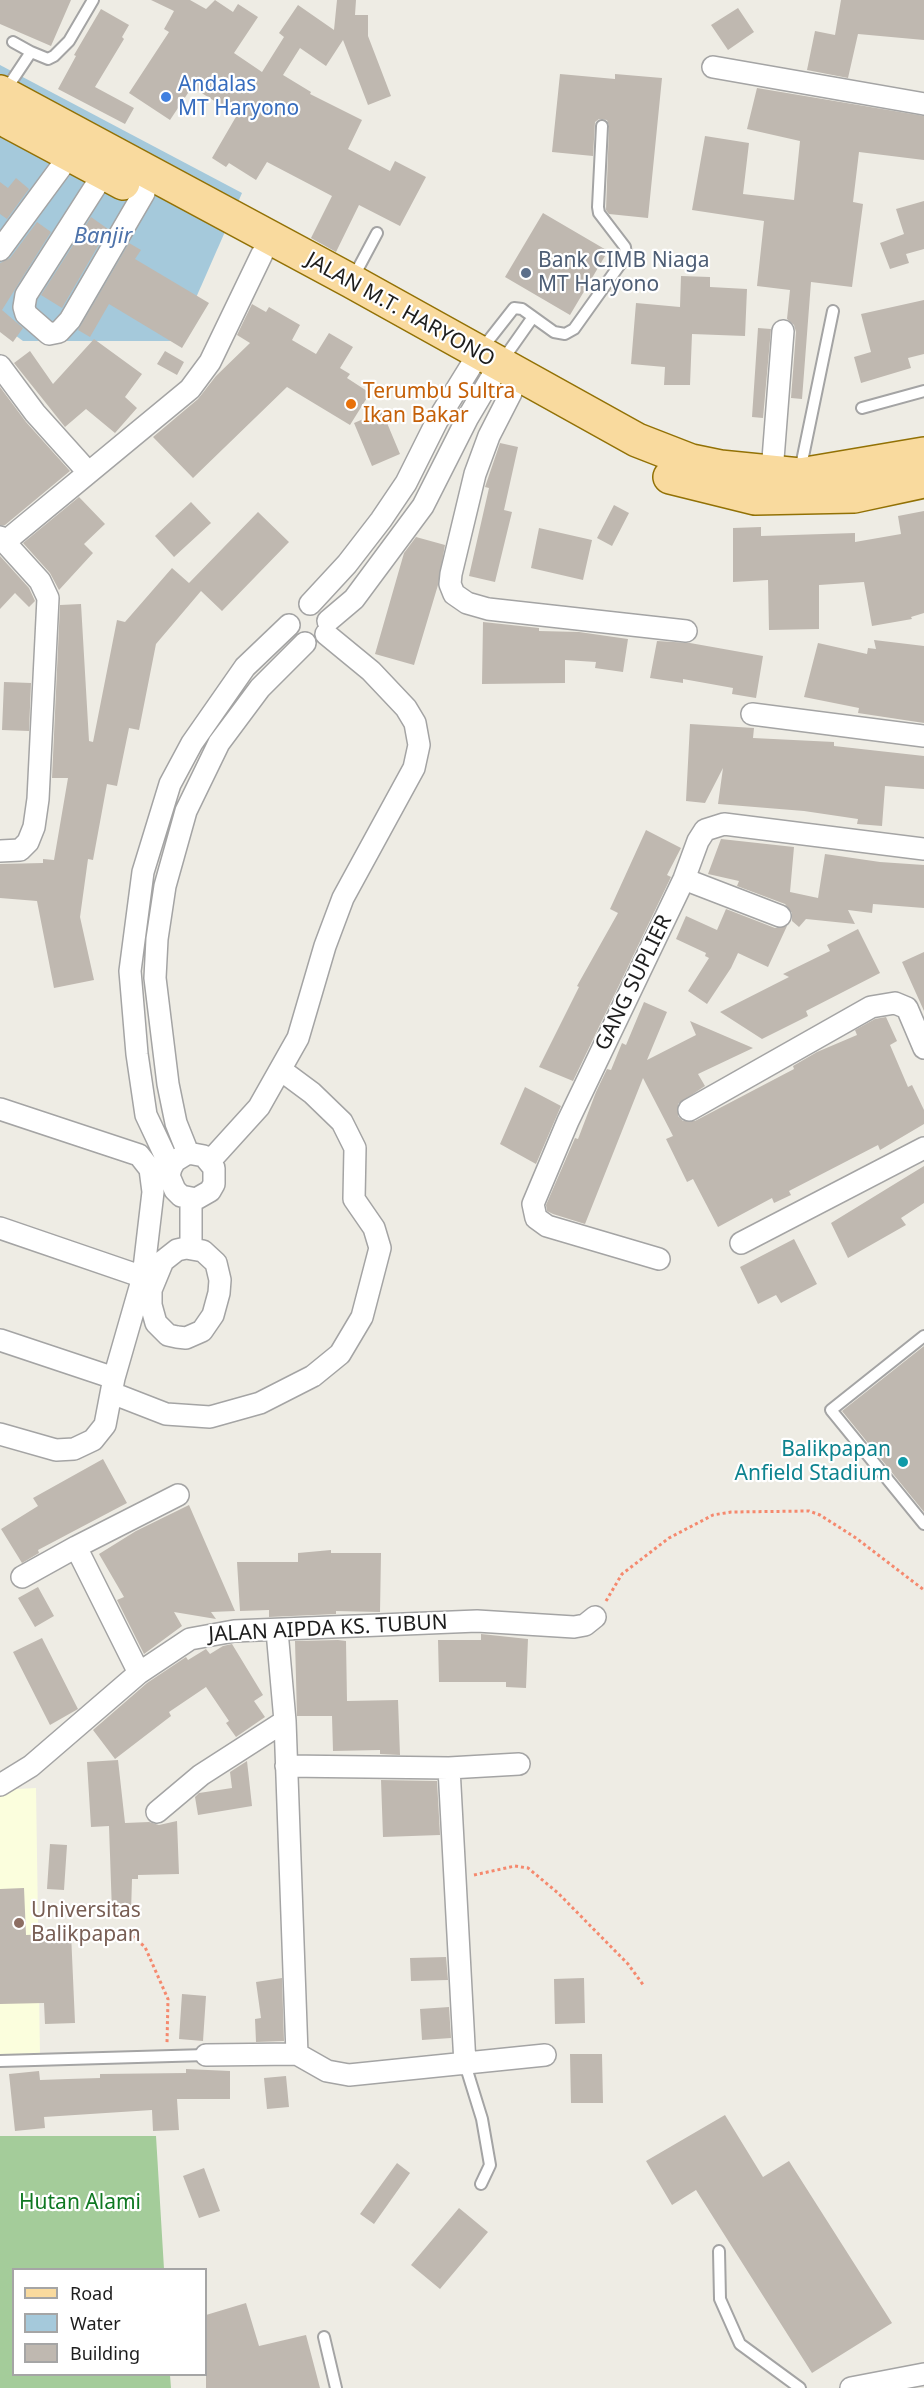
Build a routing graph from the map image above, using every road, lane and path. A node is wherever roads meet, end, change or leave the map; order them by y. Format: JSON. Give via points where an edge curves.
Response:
{"nodes":[{"id":1,"x":93,"y":0,"type":"edge"},
{"id":2,"x":13,"y":42,"type":"dead end"},
{"id":3,"x":31,"y":52,"type":"junction"},
{"id":4,"x":713,"y":67,"type":"dead end"},
{"id":5,"x":1,"y":101,"type":"edge"},
{"id":6,"x":924,"y":104,"type":"edge"},
{"id":7,"x":602,"y":126,"type":"dead end"},
{"id":8,"x":70,"y":156,"type":"junction"},
{"id":9,"x":104,"y":173,"type":"junction"},
{"id":10,"x":144,"y":193,"type":"junction"},
{"id":11,"x":377,"y":233,"type":"dead end"},
{"id":12,"x":0,"y":250,"type":"edge"},
{"id":13,"x":262,"y":254,"type":"junction"},
{"id":14,"x":351,"y":281,"type":"junction"},
{"id":15,"x":833,"y":311,"type":"dead end"},
{"id":16,"x":533,"y":317,"type":"junction"},
{"id":17,"x":783,"y":331,"type":"dead end"},
{"id":18,"x":0,"y":366,"type":"edge"},
{"id":19,"x":489,"y":373,"type":"junction"},
{"id":20,"x":924,"y":391,"type":"edge"},
{"id":21,"x":446,"y":407,"type":"junction"},
{"id":22,"x":862,"y":408,"type":"dead end"},
{"id":23,"x":467,"y":419,"type":"junction"},
{"id":24,"x":924,"y":454,"type":"edge"},
{"id":25,"x":88,"y":472,"type":"junction"},
{"id":26,"x":786,"y":473,"type":"junction"},
{"id":27,"x":924,"y":481,"type":"edge"},
{"id":28,"x":3,"y":539,"type":"edge"},
{"id":29,"x":310,"y":604,"type":"junction"},
{"id":30,"x":289,"y":625,"type":"junction"},
{"id":31,"x":327,"y":628,"type":"junction"},
{"id":32,"x":686,"y":631,"type":"dead end"},
{"id":33,"x":305,"y":643,"type":"junction"},
{"id":34,"x":752,"y":714,"type":"dead end"},
{"id":35,"x":924,"y":736,"type":"edge"},
{"id":36,"x":924,"y":849,"type":"edge"},
{"id":37,"x":0,"y":852,"type":"edge"},
{"id":38,"x":684,"y":879,"type":"junction"},
{"id":39,"x":780,"y":916,"type":"dead end"},
{"id":40,"x":924,"y":1048,"type":"edge"},
{"id":41,"x":281,"y":1070,"type":"junction"},
{"id":42,"x":0,"y":1109,"type":"edge"},
{"id":43,"x":689,"y":1110,"type":"dead end"},
{"id":44,"x":924,"y":1148,"type":"edge"},
{"id":45,"x":188,"y":1153,"type":"junction"},
{"id":46,"x":210,"y":1161,"type":"junction"},
{"id":47,"x":171,"y":1168,"type":"junction"},
{"id":48,"x":191,"y":1198,"type":"junction"},
{"id":49,"x":0,"y":1228,"type":"edge"},
{"id":50,"x":741,"y":1243,"type":"dead end"},
{"id":51,"x":191,"y":1248,"type":"dead end"},
{"id":52,"x":659,"y":1259,"type":"dead end"},
{"id":53,"x":143,"y":1277,"type":"junction"},
{"id":54,"x":924,"y":1336,"type":"edge"},
{"id":55,"x":0,"y":1340,"type":"edge"},
{"id":56,"x":113,"y":1385,"type":"junction"},
{"id":57,"x":0,"y":1434,"type":"edge"},
{"id":58,"x":178,"y":1495,"type":"dead end"},
{"id":59,"x":924,"y":1524,"type":"edge"},
{"id":60,"x":76,"y":1547,"type":"junction"},
{"id":61,"x":22,"y":1577,"type":"dead end"},
{"id":62,"x":924,"y":1590,"type":"edge"},
{"id":63,"x":599,"y":1611,"type":"joint"},
{"id":64,"x":277,"y":1631,"type":"junction"},
{"id":65,"x":139,"y":1673,"type":"junction"},
{"id":66,"x":285,"y":1720,"type":"junction"},
{"id":67,"x":519,"y":1764,"type":"dead end"},
{"id":68,"x":286,"y":1766,"type":"junction"},
{"id":69,"x":449,"y":1768,"type":"junction"},
{"id":70,"x":1,"y":1783,"type":"edge"},
{"id":71,"x":157,"y":1812,"type":"dead end"},
{"id":72,"x":454,"y":1880,"type":"junction"},
{"id":73,"x":132,"y":1936,"type":"dead end"},
{"id":74,"x":644,"y":1986,"type":"dead end"},
{"id":75,"x":297,"y":2054,"type":"junction"},
{"id":76,"x":206,"y":2055,"type":"joint"},
{"id":77,"x":544,"y":2055,"type":"dead end"},
{"id":78,"x":166,"y":2056,"type":"junction"},
{"id":79,"x":0,"y":2061,"type":"edge"},
{"id":80,"x":465,"y":2064,"type":"junction"},
{"id":81,"x":481,"y":2184,"type":"dead end"},
{"id":82,"x":719,"y":2251,"type":"dead end"},
{"id":83,"x":324,"y":2337,"type":"dead end"},
{"id":84,"x":924,"y":2374,"type":"edge"},
{"id":85,"x":336,"y":2388,"type":"edge"},
{"id":86,"x":800,"y":2388,"type":"edge"},
{"id":87,"x":851,"y":2388,"type":"edge"}],
"edges":[{"from":1,"to":3,"type":"lane","via":[[69,41],[54,56],[48,59]]},
{"from":2,"to":3,"type":"lane"},
{"from":3,"to":5,"type":"lane"},
{"from":4,"to":6,"type":"street"},
{"from":5,"to":8,"type":"main road","name":"JALAN M.T. HARYONO"},
{"from":5,"to":14,"type":"main road","name":"JALAN M.T. HARYONO"},
{"from":7,"to":16,"type":"lane","via":[[599,213],[626,247],[626,256],[574,329],[565,334],[554,332]]},
{"from":8,"to":9,"type":"main road","name":"JALAN M.T. HARYONO"},
{"from":8,"to":12,"type":"street"},
{"from":9,"to":10,"type":"main road","name":"JALAN M.T. HARYONO"},
{"from":9,"to":10,"type":"street","via":[[26,295],[26,314],[49,334],[59,332],[70,320]]},
{"from":10,"to":13,"type":"main road","name":"JALAN M.T. HARYONO"},
{"from":11,"to":14,"type":"lane"},
{"from":13,"to":19,"type":"main road","name":"JALAN M.T. HARYONO"},
{"from":13,"to":25,"type":"street","via":[[198,380]]},
{"from":14,"to":19,"type":"main road","name":"JALAN M.T. HARYONO"},
{"from":15,"to":26,"type":"lane"},
{"from":16,"to":19,"type":"lane"},
{"from":16,"to":19,"type":"lane","via":[[514,308]]},
{"from":17,"to":26,"type":"street"},
{"from":18,"to":25,"type":"street","via":[[34,413]]},
{"from":19,"to":21,"type":"street"},
{"from":19,"to":23,"type":"street"},
{"from":19,"to":26,"type":"main road","name":"JALAN M.T. HARYONO","via":[[662,450],[720,467]]},
{"from":19,"to":27,"type":"main road","name":"JALAN M.T. HARYONO","via":[[672,478],[732,494],[755,498],[854,496]]},
{"from":19,"to":32,"type":"street","via":[[489,436],[475,474],[452,574],[454,594],[488,609]]},
{"from":20,"to":22,"type":"lane"},
{"from":21,"to":23,"type":"street"},
{"from":21,"to":29,"type":"street","via":[[406,483],[381,520]]},
{"from":23,"to":31,"type":"street","via":[[423,506],[354,599]]},
{"from":24,"to":26,"type":"main road","name":"JALAN M.T. HARYONO"},
{"from":25,"to":28,"type":"street"},
{"from":28,"to":37,"type":"street","via":[[44,586],[48,598],[34,826],[20,850]]},
{"from":29,"to":30,"type":"street","via":[[293,612]]},
{"from":29,"to":31,"type":"street","via":[[323,611]]},
{"from":30,"to":33,"type":"street","via":[[294,637]]},
{"from":30,"to":47,"type":"street","via":[[245,667],[192,743],[170,784],[143,872],[130,970],[137,1054],[146,1116]]},
{"from":31,"to":33,"type":"street","via":[[319,641]]},
{"from":31,"to":41,"type":"street","via":[[406,708],[415,723],[419,745],[414,768],[343,898],[298,1038]]},
{"from":33,"to":45,"type":"street","via":[[260,688],[219,743],[186,811],[165,886],[155,978],[168,1084],[176,1123]]},
{"from":34,"to":35,"type":"street"},
{"from":36,"to":38,"type":"street","name":"GANG SUPLIER","via":[[724,824],[705,830]]},
{"from":38,"to":39,"type":"street"},
{"from":38,"to":52,"type":"street","name":"GANG SUPLIER","via":[[568,1121],[533,1204],[536,1218],[547,1226]]},
{"from":40,"to":43,"type":"street","via":[[907,1008],[895,1003],[871,1007]]},
{"from":41,"to":46,"type":"street","via":[[259,1107]]},
{"from":41,"to":56,"type":"street","via":[[342,1122],[355,1148],[354,1199],[374,1228],[380,1248],[362,1317],[340,1354],[313,1376],[260,1403],[210,1417],[166,1414]]},
{"from":42,"to":53,"type":"street","via":[[147,1161],[153,1192]]},
{"from":44,"to":50,"type":"street"},
{"from":45,"to":46,"type":"street"},
{"from":45,"to":47,"type":"street"},
{"from":46,"to":48,"type":"street","via":[[214,1184],[204,1196]]},
{"from":47,"to":48,"type":"street","via":[[169,1176],[175,1190]]},
{"from":48,"to":51,"type":"street"},
{"from":49,"to":53,"type":"street"},
{"from":53,"to":56,"type":"street"},
{"from":54,"to":59,"type":"lane","via":[[831,1410]]},
{"from":55,"to":56,"type":"street"},
{"from":56,"to":57,"type":"street","via":[[105,1425],[93,1440],[74,1449],[56,1450]]},
{"from":58,"to":60,"type":"street"},
{"from":60,"to":61,"type":"street"},
{"from":60,"to":65,"type":"street"},
{"from":62,"to":63,"type":"path","via":[[820,1515],[809,1511],[731,1512],[713,1515],[669,1538],[622,1574]]},
{"from":63,"to":64,"type":"street","name":"JALAN AIPDA KS. TUBUN","via":[[585,1625],[574,1627],[477,1621]]},
{"from":64,"to":65,"type":"street","name":"JALAN AIPDA KS. TUBUN","via":[[234,1631],[190,1639]]},
{"from":64,"to":66,"type":"street"},
{"from":65,"to":70,"type":"street","name":"JALAN AIPDA KS. TUBUN","via":[[31,1766]]},
{"from":66,"to":68,"type":"street"},
{"from":66,"to":71,"type":"street","via":[[201,1774]]},
{"from":67,"to":69,"type":"street"},
{"from":68,"to":69,"type":"street"},
{"from":68,"to":75,"type":"street"},
{"from":69,"to":72,"type":"street"},
{"from":72,"to":74,"type":"path","via":[[515,1866],[528,1868],[628,1964]]},
{"from":72,"to":80,"type":"street"},
{"from":73,"to":78,"type":"path","via":[[145,1947],[168,1999]]},
{"from":75,"to":76,"type":"street"},
{"from":75,"to":80,"type":"street","via":[[327,2071],[349,2075]]},
{"from":76,"to":78,"type":"lane"},
{"from":77,"to":80,"type":"street"},
{"from":78,"to":79,"type":"lane"},
{"from":80,"to":81,"type":"lane","via":[[482,2119],[490,2165]]},
{"from":82,"to":86,"type":"lane","via":[[720,2300],[740,2344]]},
{"from":83,"to":85,"type":"lane"},
{"from":84,"to":87,"type":"street"}]}
